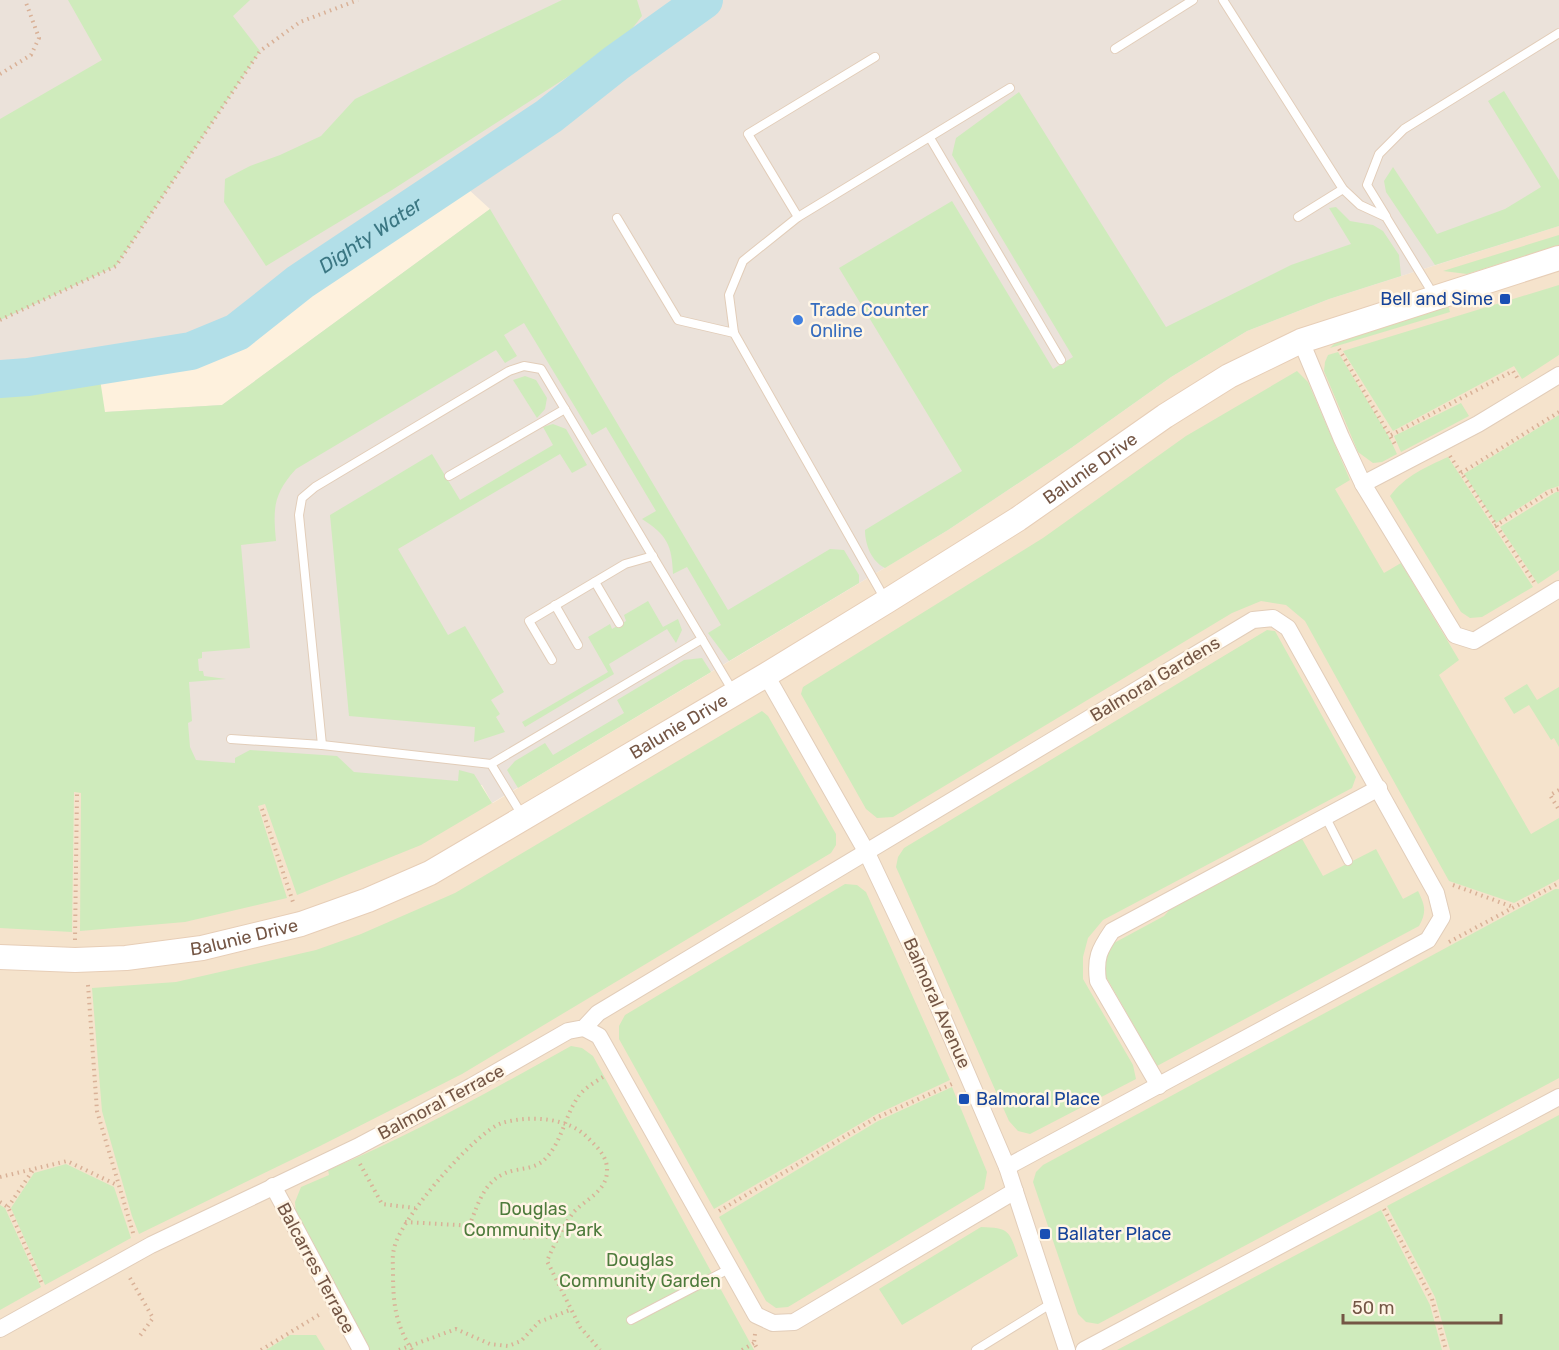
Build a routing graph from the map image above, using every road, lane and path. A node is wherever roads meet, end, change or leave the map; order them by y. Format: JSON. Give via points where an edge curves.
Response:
{"nodes":[{"id":1,"x":25,"y":0,"type":"edge"},
{"id":2,"x":358,"y":0,"type":"edge"},
{"id":3,"x":1193,"y":0,"type":"edge"},
{"id":4,"x":1223,"y":0,"type":"edge"},
{"id":5,"x":1559,"y":33,"type":"edge"},
{"id":6,"x":1115,"y":49,"type":"dead end"},
{"id":7,"x":874,"y":57,"type":"dead end"},
{"id":8,"x":0,"y":74,"type":"edge"},
{"id":9,"x":1010,"y":88,"type":"dead end"},
{"id":10,"x":930,"y":138,"type":"junction"},
{"id":11,"x":1343,"y":189,"type":"junction"},
{"id":12,"x":798,"y":217,"type":"junction"},
{"id":13,"x":1298,"y":217,"type":"dead end"},
{"id":14,"x":1386,"y":217,"type":"junction"},
{"id":15,"x":617,"y":218,"type":"dead end"},
{"id":16,"x":1559,"y":258,"type":"edge"},
{"id":17,"x":1436,"y":297,"type":"junction"},
{"id":18,"x":0,"y":320,"type":"edge"},
{"id":19,"x":734,"y":333,"type":"junction"},
{"id":20,"x":1301,"y":341,"type":"junction"},
{"id":21,"x":1338,"y":349,"type":"dead end"},
{"id":22,"x":1061,"y":360,"type":"dead end"},
{"id":23,"x":1559,"y":375,"type":"edge"},
{"id":24,"x":1520,"y":382,"type":"dead end"},
{"id":25,"x":565,"y":409,"type":"junction"},
{"id":26,"x":1559,"y":412,"type":"edge"},
{"id":27,"x":1390,"y":435,"type":"junction"},
{"id":28,"x":1442,"y":443,"type":"junction"},
{"id":29,"x":1404,"y":462,"type":"junction"},
{"id":30,"x":1461,"y":473,"type":"junction"},
{"id":31,"x":449,"y":476,"type":"dead end"},
{"id":32,"x":1364,"y":484,"type":"junction"},
{"id":33,"x":1559,"y":489,"type":"edge"},
{"id":34,"x":1495,"y":526,"type":"junction"},
{"id":35,"x":653,"y":556,"type":"junction"},
{"id":36,"x":595,"y":582,"type":"junction"},
{"id":37,"x":1552,"y":594,"type":"edge"},
{"id":38,"x":887,"y":601,"type":"junction"},
{"id":39,"x":555,"y":605,"type":"junction"},
{"id":40,"x":619,"y":623,"type":"dead end"},
{"id":41,"x":702,"y":639,"type":"junction"},
{"id":42,"x":578,"y":645,"type":"dead end"},
{"id":43,"x":552,"y":660,"type":"dead end"},
{"id":44,"x":766,"y":675,"type":"junction"},
{"id":45,"x":734,"y":693,"type":"junction"},
{"id":46,"x":231,"y":739,"type":"dead end"},
{"id":47,"x":322,"y":745,"type":"junction"},
{"id":48,"x":491,"y":764,"type":"junction"},
{"id":49,"x":1379,"y":788,"type":"junction"},
{"id":50,"x":1559,"y":790,"type":"edge"},
{"id":51,"x":77,"y":794,"type":"dead end"},
{"id":52,"x":262,"y":809,"type":"dead end"},
{"id":53,"x":1559,"y":810,"type":"edge"},
{"id":54,"x":1325,"y":816,"type":"junction"},
{"id":55,"x":523,"y":818,"type":"junction"},
{"id":56,"x":866,"y":851,"type":"junction"},
{"id":57,"x":1348,"y":861,"type":"dead end"},
{"id":58,"x":1559,"y":883,"type":"edge"},
{"id":59,"x":1436,"y":893,"type":"junction"},
{"id":60,"x":1514,"y":908,"type":"junction"},
{"id":61,"x":301,"y":924,"type":"junction"},
{"id":62,"x":1428,"y":940,"type":"junction"},
{"id":63,"x":0,"y":957,"type":"edge"},
{"id":64,"x":75,"y":960,"type":"junction"},
{"id":65,"x":88,"y":985,"type":"dead end"},
{"id":66,"x":584,"y":1028,"type":"junction"},
{"id":67,"x":618,"y":1068,"type":"junction"},
{"id":68,"x":970,"y":1076,"type":"junction"},
{"id":69,"x":1159,"y":1086,"type":"junction"},
{"id":70,"x":1559,"y":1097,"type":"edge"},
{"id":71,"x":565,"y":1123,"type":"junction"},
{"id":72,"x":357,"y":1147,"type":"junction"},
{"id":73,"x":1007,"y":1167,"type":"junction"},
{"id":74,"x":33,"y":1169,"type":"junction"},
{"id":75,"x":0,"y":1177,"type":"edge"},
{"id":76,"x":117,"y":1185,"type":"junction"},
{"id":77,"x":273,"y":1185,"type":"junction"},
{"id":78,"x":1014,"y":1191,"type":"junction"},
{"id":79,"x":1377,"y":1194,"type":"junction"},
{"id":80,"x":0,"y":1202,"type":"edge"},
{"id":81,"x":8,"y":1207,"type":"junction"},
{"id":82,"x":416,"y":1208,"type":"junction"},
{"id":83,"x":702,"y":1221,"type":"junction"},
{"id":84,"x":405,"y":1222,"type":"junction"},
{"id":85,"x":469,"y":1226,"type":"junction"},
{"id":86,"x":556,"y":1241,"type":"junction"},
{"id":87,"x":139,"y":1251,"type":"junction"},
{"id":88,"x":120,"y":1262,"type":"junction"},
{"id":89,"x":729,"y":1269,"type":"junction"},
{"id":90,"x":49,"y":1300,"type":"junction"},
{"id":91,"x":1052,"y":1303,"type":"junction"},
{"id":92,"x":336,"y":1304,"type":"junction"},
{"id":93,"x":570,"y":1310,"type":"junction"},
{"id":94,"x":631,"y":1320,"type":"dead end"},
{"id":95,"x":0,"y":1329,"type":"edge"},
{"id":96,"x":139,"y":1337,"type":"dead end"},
{"id":97,"x":754,"y":1343,"type":"dead end"},
{"id":98,"x":410,"y":1348,"type":"edge"},
{"id":99,"x":261,"y":1350,"type":"edge"},
{"id":100,"x":360,"y":1350,"type":"edge"},
{"id":101,"x":399,"y":1350,"type":"edge"},
{"id":102,"x":600,"y":1350,"type":"edge"},
{"id":103,"x":742,"y":1350,"type":"edge"},
{"id":104,"x":976,"y":1350,"type":"edge"},
{"id":105,"x":1067,"y":1350,"type":"edge"},
{"id":106,"x":1084,"y":1350,"type":"edge"},
{"id":107,"x":1446,"y":1350,"type":"edge"}],
"edges":[{"from":1,"to":8,"type":"path","via":[[39,38],[31,55]]},
{"from":2,"to":18,"type":"path","via":[[300,22],[260,51],[116,266]]},
{"from":3,"to":6,"type":"lane"},
{"from":4,"to":11,"type":"lane"},
{"from":5,"to":14,"type":"lane","via":[[1404,129],[1379,154],[1366,185]]},
{"from":7,"to":12,"type":"lane","via":[[748,134]]},
{"from":9,"to":10,"type":"lane"},
{"from":10,"to":12,"type":"lane"},
{"from":10,"to":22,"type":"lane"},
{"from":11,"to":13,"type":"lane"},
{"from":11,"to":14,"type":"lane","via":[[1360,205]]},
{"from":12,"to":19,"type":"lane","via":[[743,261],[729,295]]},
{"from":14,"to":17,"type":"lane"},
{"from":15,"to":19,"type":"lane","via":[[678,320]]},
{"from":16,"to":17,"type":"street","name":"Balunie Drive"},
{"from":17,"to":20,"type":"street","name":"Balunie Drive"},
{"from":19,"to":38,"type":"lane"},
{"from":20,"to":32,"type":"street"},
{"from":20,"to":38,"type":"street","name":"Balunie Drive","via":[[1229,376],[1165,416],[1018,519]]},
{"from":21,"to":27,"type":"path"},
{"from":23,"to":28,"type":"street"},
{"from":24,"to":27,"type":"path","via":[[1513,371]]},
{"from":25,"to":31,"type":"lane"},
{"from":25,"to":35,"type":"lane"},
{"from":25,"to":47,"type":"lane","via":[[541,369],[524,366],[509,371],[302,498],[299,515]]},
{"from":26,"to":30,"type":"path"},
{"from":27,"to":29,"type":"path"},
{"from":28,"to":29,"type":"street"},
{"from":28,"to":30,"type":"path"},
{"from":29,"to":32,"type":"street"},
{"from":30,"to":34,"type":"path"},
{"from":32,"to":37,"type":"street","via":[[1455,634],[1474,641]]},
{"from":33,"to":34,"type":"path"},
{"from":34,"to":37,"type":"path"},
{"from":35,"to":36,"type":"lane","via":[[626,564]]},
{"from":35,"to":41,"type":"lane"},
{"from":36,"to":39,"type":"lane"},
{"from":36,"to":40,"type":"lane"},
{"from":38,"to":44,"type":"street","name":"Balunie Drive"},
{"from":39,"to":42,"type":"lane"},
{"from":39,"to":43,"type":"lane","via":[[529,621]]},
{"from":41,"to":45,"type":"lane"},
{"from":41,"to":48,"type":"lane"},
{"from":44,"to":45,"type":"street","name":"Balunie Drive"},
{"from":44,"to":56,"type":"street","name":"Balmoral Avenue"},
{"from":45,"to":55,"type":"street","name":"Balunie Drive"},
{"from":46,"to":47,"type":"lane"},
{"from":47,"to":48,"type":"lane"},
{"from":48,"to":55,"type":"lane"},
{"from":49,"to":54,"type":"street"},
{"from":49,"to":56,"type":"street","name":"Balmoral Gardens","via":[[1288,628],[1273,618],[1253,620]]},
{"from":49,"to":59,"type":"street","name":"Balmoral Gardens"},
{"from":50,"to":53,"type":"path","via":[[1550,795]]},
{"from":51,"to":64,"type":"path"},
{"from":52,"to":61,"type":"path"},
{"from":54,"to":57,"type":"lane"},
{"from":54,"to":69,"type":"street","via":[[1112,931],[1101,946],[1096,963],[1098,981]]},
{"from":55,"to":61,"type":"street","name":"Balunie Drive","via":[[430,873]]},
{"from":56,"to":66,"type":"street","name":"Balmoral Terrace","via":[[598,1013]]},
{"from":56,"to":68,"type":"street","name":"Balmoral Avenue"},
{"from":58,"to":60,"type":"path"},
{"from":59,"to":60,"type":"path","via":[[1452,885]]},
{"from":59,"to":62,"type":"street","name":"Balmoral Gardens","via":[[1442,917]]},
{"from":60,"to":62,"type":"path","via":[[1448,943]]},
{"from":61,"to":64,"type":"street","name":"Balunie Drive","via":[[202,948]]},
{"from":62,"to":69,"type":"street"},
{"from":63,"to":64,"type":"street","name":"Balunie Drive"},
{"from":65,"to":76,"type":"path","via":[[97,1111]]},
{"from":66,"to":67,"type":"street","via":[[599,1036]]},
{"from":66,"to":72,"type":"street","name":"Balmoral Terrace","via":[[568,1031]]},
{"from":67,"to":71,"type":"path","via":[[578,1096]]},
{"from":67,"to":83,"type":"street"},
{"from":68,"to":73,"type":"street","name":"Balmoral Avenue"},
{"from":68,"to":83,"type":"path","via":[[876,1118]]},
{"from":69,"to":73,"type":"street"},
{"from":70,"to":79,"type":"street"},
{"from":71,"to":82,"type":"path","via":[[541,1118],[501,1123],[460,1154]]},
{"from":71,"to":85,"type":"path","via":[[545,1159],[533,1167],[497,1176],[483,1191]]},
{"from":71,"to":86,"type":"path","via":[[584,1133],[604,1154],[607,1173],[602,1188],[574,1212]]},
{"from":72,"to":77,"type":"street","name":"Balmoral Terrace"},
{"from":72,"to":82,"type":"path","via":[[362,1156],[360,1166],[382,1204]]},
{"from":73,"to":78,"type":"street","name":"Balmoral Avenue"},
{"from":74,"to":75,"type":"path"},
{"from":74,"to":76,"type":"path","via":[[67,1161]]},
{"from":74,"to":81,"type":"path"},
{"from":76,"to":87,"type":"path"},
{"from":77,"to":87,"type":"street","name":"Balmoral Terrace"},
{"from":77,"to":92,"type":"street","name":"Balcarres Terrace"},
{"from":78,"to":89,"type":"street","via":[[794,1322],[772,1323],[756,1315]]},
{"from":78,"to":91,"type":"street","name":"Balmoral Avenue"},
{"from":79,"to":106,"type":"street"},
{"from":79,"to":107,"type":"path","via":[[1432,1299]]},
{"from":80,"to":81,"type":"path"},
{"from":81,"to":90,"type":"path"},
{"from":82,"to":84,"type":"path"},
{"from":83,"to":89,"type":"street"},
{"from":84,"to":85,"type":"path"},
{"from":84,"to":98,"type":"path","via":[[394,1248],[393,1303]]},
{"from":85,"to":86,"type":"path","via":[[492,1227],[522,1238],[545,1236]]},
{"from":86,"to":93,"type":"path","via":[[548,1261]]},
{"from":87,"to":88,"type":"street","name":"Balmoral Terrace"},
{"from":88,"to":90,"type":"street","name":"Balmoral Terrace"},
{"from":88,"to":96,"type":"path","via":[[153,1318]]},
{"from":89,"to":94,"type":"lane"},
{"from":90,"to":95,"type":"street","name":"Balmoral Terrace"},
{"from":91,"to":104,"type":"lane"},
{"from":91,"to":105,"type":"street","name":"Balmoral Avenue"},
{"from":92,"to":99,"type":"path"},
{"from":92,"to":100,"type":"street","name":"Balcarres Terrace"},
{"from":93,"to":98,"type":"path","via":[[539,1322],[521,1341],[508,1346],[490,1344],[456,1329]]},
{"from":93,"to":102,"type":"path"},
{"from":97,"to":103,"type":"path"},
{"from":98,"to":101,"type":"path"}]}
